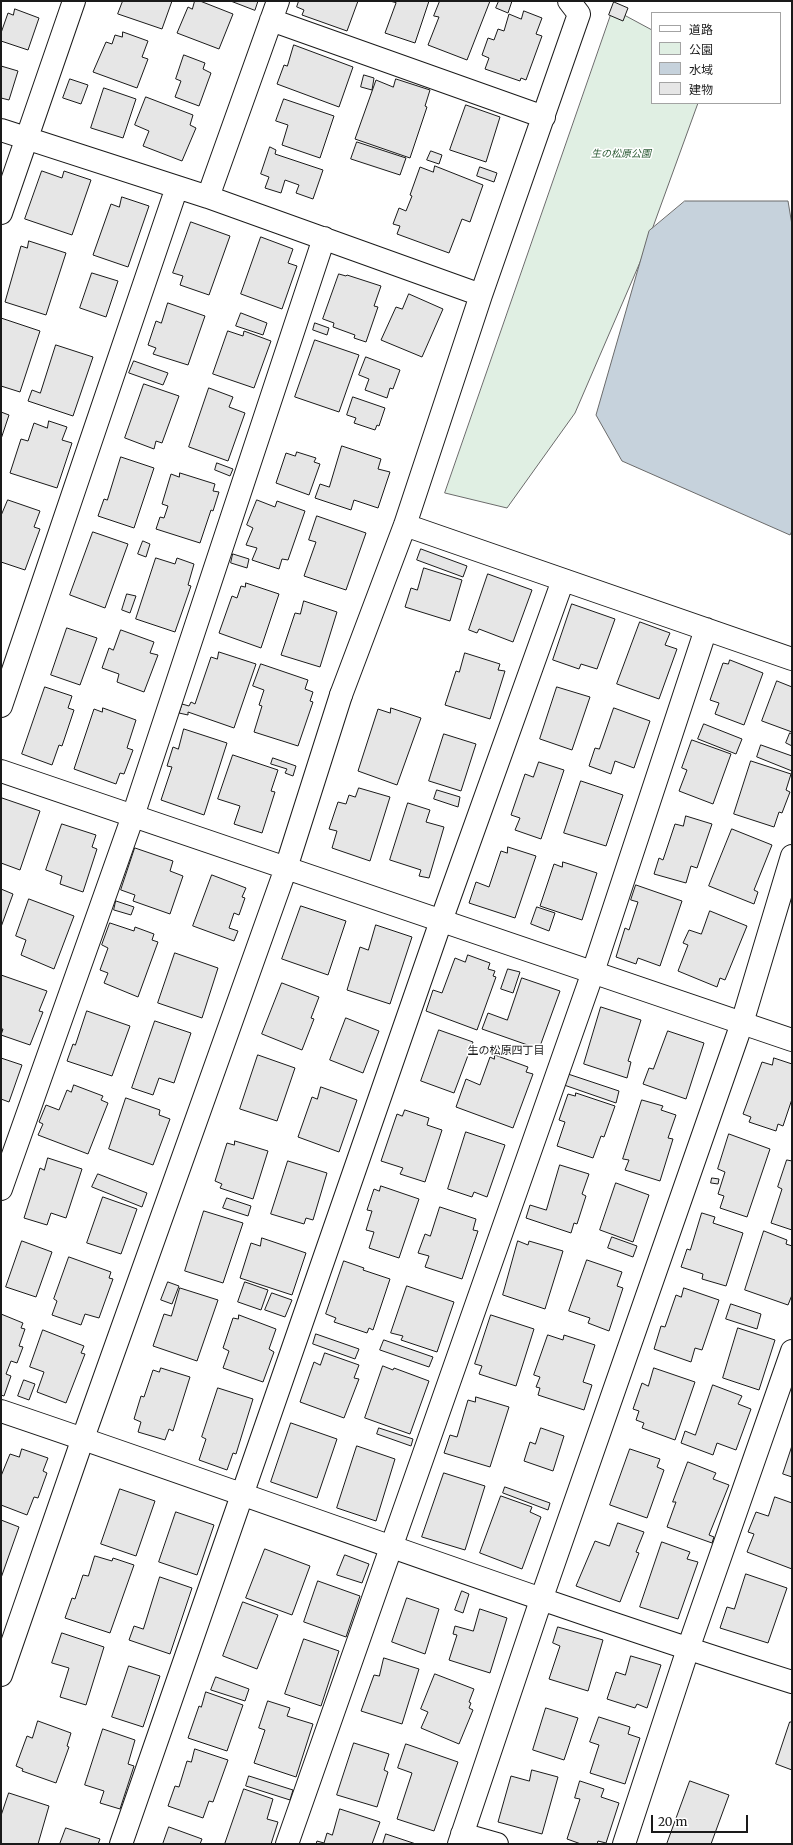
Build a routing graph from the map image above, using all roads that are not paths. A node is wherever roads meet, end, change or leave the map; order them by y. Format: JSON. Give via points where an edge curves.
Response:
{"nodes":[{"id":1,"x":74,"y":1,"type":"edge"},
{"id":2,"x":569,"y":1,"type":"edge"},
{"id":3,"x":274,"y":10,"type":"edge"},
{"id":4,"x":544,"y":117,"type":"junction"},
{"id":5,"x":1,"y":130,"type":"edge"},
{"id":6,"x":26,"y":138,"type":"junction"},
{"id":7,"x":177,"y":187,"type":"junction"},
{"id":8,"x":208,"y":197,"type":"junction"},
{"id":9,"x":1,"y":213,"type":"edge"},
{"id":10,"x":324,"y":238,"type":"junction"},
{"id":11,"x":481,"y":295,"type":"junction"},
{"id":12,"x":405,"y":525,"type":"junction"},
{"id":13,"x":563,"y":580,"type":"junction"},
{"id":14,"x":706,"y":630,"type":"junction"},
{"id":15,"x":792,"y":659,"type":"edge"},
{"id":16,"x":1,"y":706,"type":"edge"},
{"id":17,"x":1,"y":771,"type":"edge"},
{"id":18,"x":133,"y":816,"type":"junction"},
{"id":19,"x":792,"y":856,"type":"edge"},
{"id":20,"x":286,"y":868,"type":"junction"},
{"id":21,"x":441,"y":921,"type":"junction"},
{"id":22,"x":593,"y":972,"type":"junction"},
{"id":23,"x":742,"y":1023,"type":"junction"},
{"id":24,"x":792,"y":1040,"type":"edge"},
{"id":25,"x":1,"y":1189,"type":"edge"},
{"id":26,"x":792,"y":1351,"type":"edge"},
{"id":27,"x":1,"y":1411,"type":"edge"},
{"id":28,"x":83,"y":1438,"type":"junction"},
{"id":29,"x":242,"y":1493,"type":"junction"},
{"id":30,"x":391,"y":1547,"type":"junction"},
{"id":31,"x":541,"y":1600,"type":"junction"},
{"id":32,"x":688,"y":1649,"type":"junction"},
{"id":33,"x":1,"y":1675,"type":"edge"},
{"id":34,"x":792,"y":1682,"type":"edge"},
{"id":35,"x":461,"y":1839,"type":"edge"},
{"id":36,"x":121,"y":1844,"type":"edge"},
{"id":37,"x":287,"y":1844,"type":"edge"},
{"id":38,"x":498,"y":1844,"type":"edge"},
{"id":39,"x":624,"y":1844,"type":"edge"}],
"edges":[{"from":1,"to":6,"type":"street"},
{"from":2,"to":4,"type":"street","via":[[579,14]]},
{"from":3,"to":4,"type":"street"},
{"from":3,"to":8,"type":"street"},
{"from":4,"to":11,"type":"street"},
{"from":5,"to":6,"type":"street"},
{"from":6,"to":7,"type":"street"},
{"from":6,"to":9,"type":"street"},
{"from":7,"to":8,"type":"street"},
{"from":7,"to":16,"type":"street"},
{"from":8,"to":10,"type":"street"},
{"from":10,"to":11,"type":"street"},
{"from":10,"to":18,"type":"street"},
{"from":11,"to":12,"type":"street"},
{"from":12,"to":13,"type":"street"},
{"from":12,"to":20,"type":"street","via":[[341,695]]},
{"from":13,"to":14,"type":"street"},
{"from":13,"to":21,"type":"street"},
{"from":14,"to":15,"type":"street"},
{"from":14,"to":22,"type":"street"},
{"from":17,"to":18,"type":"street"},
{"from":18,"to":20,"type":"street"},
{"from":18,"to":25,"type":"street"},
{"from":19,"to":23,"type":"street"},
{"from":20,"to":21,"type":"street"},
{"from":20,"to":28,"type":"street"},
{"from":21,"to":22,"type":"street"},
{"from":21,"to":29,"type":"street"},
{"from":22,"to":23,"type":"street"},
{"from":22,"to":30,"type":"street"},
{"from":23,"to":24,"type":"street"},
{"from":23,"to":31,"type":"street"},
{"from":26,"to":32,"type":"street"},
{"from":27,"to":28,"type":"street"},
{"from":28,"to":29,"type":"street"},
{"from":28,"to":33,"type":"street"},
{"from":29,"to":30,"type":"street"},
{"from":29,"to":36,"type":"street"},
{"from":30,"to":31,"type":"street"},
{"from":30,"to":37,"type":"street"},
{"from":31,"to":32,"type":"street"},
{"from":31,"to":35,"type":"street"},
{"from":32,"to":34,"type":"street"},
{"from":32,"to":39,"type":"street"},
{"from":35,"to":38,"type":"street"}]}
